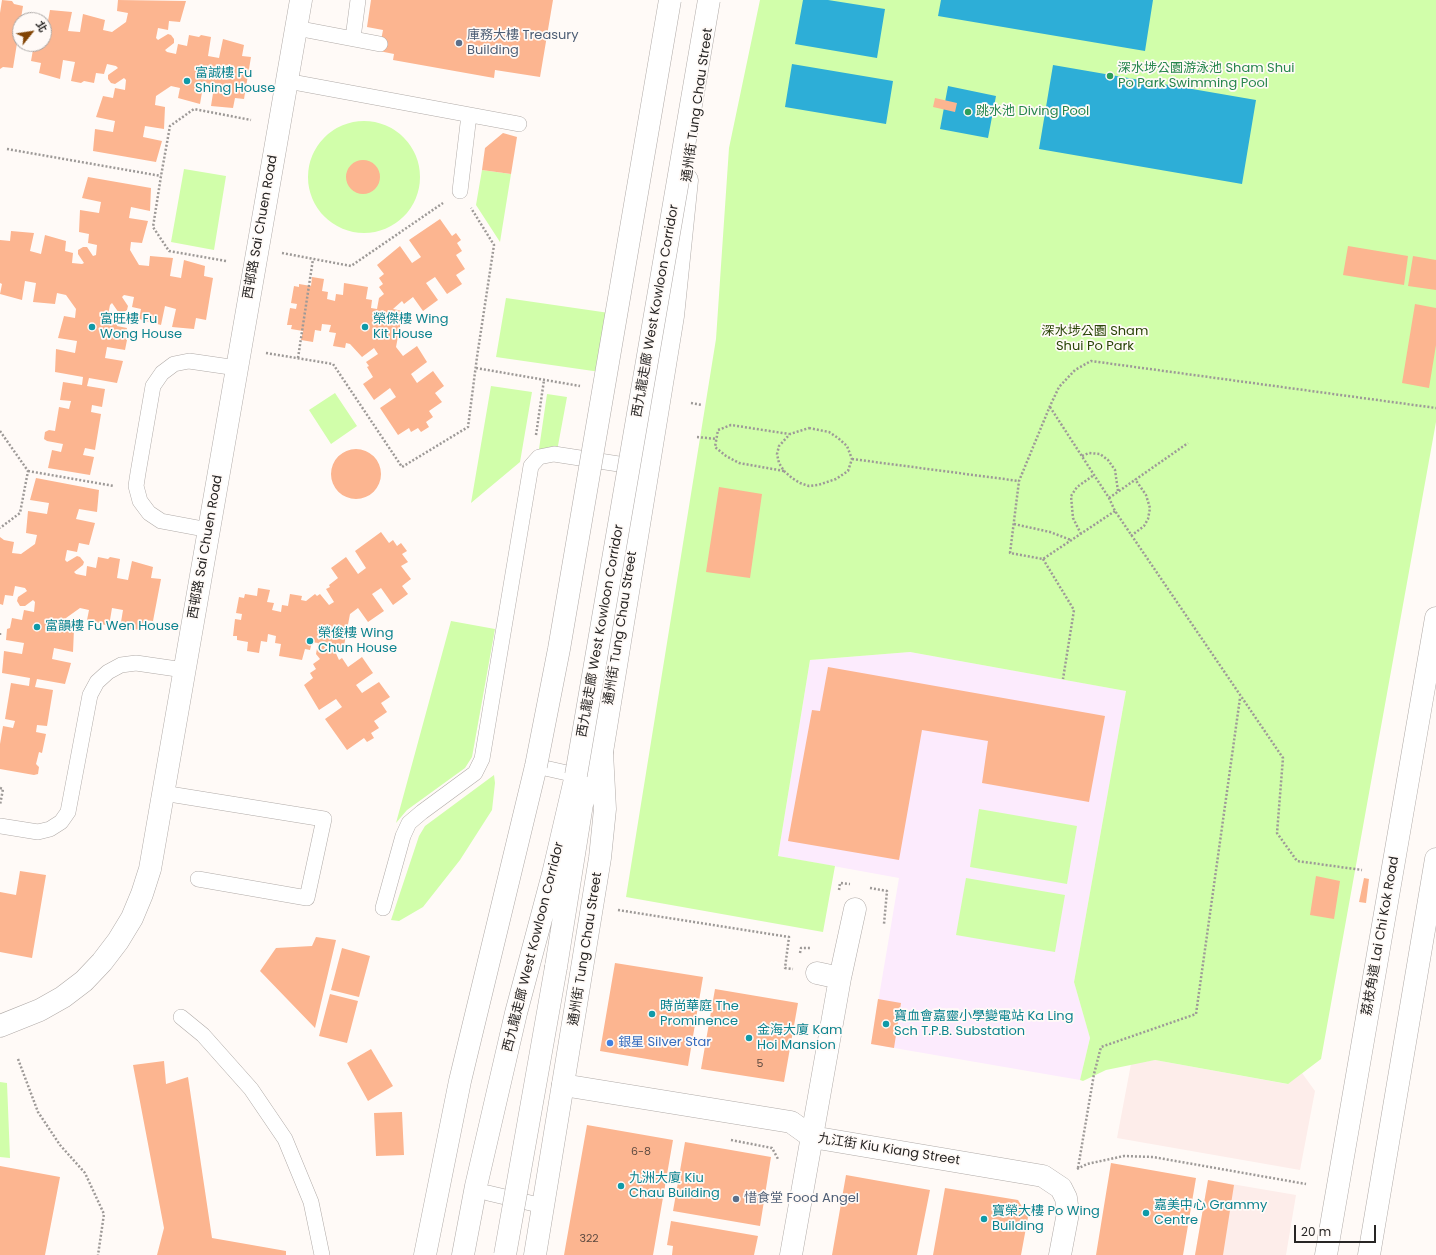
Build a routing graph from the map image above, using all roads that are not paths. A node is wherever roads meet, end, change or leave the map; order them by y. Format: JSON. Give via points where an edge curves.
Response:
{"nodes":[{"id":1,"x":301,"y":0,"type":"edge"},
{"id":2,"x":358,"y":0,"type":"edge"},
{"id":3,"x":670,"y":0,"type":"edge"},
{"id":4,"x":709,"y":0,"type":"edge"},
{"id":5,"x":714,"y":0,"type":"edge"},
{"id":6,"x":296,"y":28,"type":"junction"},
{"id":7,"x":353,"y":38,"type":"junction"},
{"id":8,"x":380,"y":44,"type":"dead end"},
{"id":9,"x":287,"y":81,"type":"junction"},
{"id":10,"x":469,"y":115,"type":"junction"},
{"id":11,"x":519,"y":124,"type":"dead end"},
{"id":12,"x":460,"y":191,"type":"road end"},
{"id":13,"x":237,"y":368,"type":"junction"},
{"id":14,"x":648,"y":468,"type":"junction"},
{"id":15,"x":208,"y":530,"type":"junction"},
{"id":16,"x":1436,"y":618,"type":"edge"},
{"id":17,"x":184,"y":670,"type":"junction"},
{"id":18,"x":602,"y":752,"type":"junction"},
{"id":19,"x":536,"y":765,"type":"junction"},
{"id":20,"x":576,"y":774,"type":"junction"},
{"id":21,"x":163,"y":793,"type":"junction"},
{"id":22,"x":0,"y":826,"type":"edge"},
{"id":23,"x":1436,"y":865,"type":"edge"},
{"id":24,"x":198,"y":880,"type":"dead end"},
{"id":25,"x":383,"y":908,"type":"dead end"},
{"id":26,"x":855,"y":909,"type":"dead end"},
{"id":27,"x":807,"y":971,"type":"road end"},
{"id":28,"x":840,"y":978,"type":"junction"},
{"id":29,"x":181,"y":1018,"type":"dead end"},
{"id":30,"x":0,"y":1026,"type":"edge"},
{"id":31,"x":563,"y":1085,"type":"junction"},
{"id":32,"x":812,"y":1137,"type":"junction"},
{"id":33,"x":488,"y":1193,"type":"dead end"},
{"id":34,"x":543,"y":1206,"type":"junction"},
{"id":35,"x":322,"y":1255,"type":"edge"},
{"id":36,"x":425,"y":1255,"type":"edge"},
{"id":37,"x":463,"y":1255,"type":"edge"},
{"id":38,"x":506,"y":1255,"type":"edge"},
{"id":39,"x":535,"y":1255,"type":"edge"},
{"id":40,"x":791,"y":1255,"type":"edge"},
{"id":41,"x":1060,"y":1255,"type":"edge"},
{"id":42,"x":1326,"y":1255,"type":"edge"},
{"id":43,"x":1369,"y":1255,"type":"edge"}],
"edges":[{"from":1,"to":6,"type":"main road","name":"西邨路 Sai Chuen Road"},
{"from":2,"to":7,"type":"lane"},
{"from":3,"to":19,"type":"main road","bridge":true,"via":[[561,641]]},
{"from":4,"to":20,"type":"main road","name":"西九龍走廊 West Kowloon Corridor","bridge":true},
{"from":5,"to":14,"type":"main road","name":"通州街 Tung Chau Street","via":[[690,144],[674,316]]},
{"from":6,"to":7,"type":"lane"},
{"from":6,"to":9,"type":"main road","name":"西邨路 Sai Chuen Road"},
{"from":7,"to":8,"type":"lane"},
{"from":9,"to":10,"type":"lane"},
{"from":9,"to":13,"type":"main road","name":"西邨路 Sai Chuen Road"},
{"from":10,"to":11,"type":"lane"},
{"from":10,"to":12,"type":"lane"},
{"from":13,"to":15,"type":"main road","name":"西邨路 Sai Chuen Road"},
{"from":13,"to":15,"type":"lane","via":[[189,361],[174,364],[162,373],[153,386],[136,486],[140,501],[149,513],[161,521]]},
{"from":14,"to":18,"type":"main road","name":"通州街 Tung Chau Street"},
{"from":14,"to":25,"type":"lane","via":[[554,454],[539,457],[531,466],[482,759],[476,773],[409,823]]},
{"from":15,"to":17,"type":"main road","name":"西邨路 Sai Chuen Road"},
{"from":16,"to":42,"type":"main road","name":"荔枝角道 Lai Chi Kok Road"},
{"from":17,"to":21,"type":"main road","name":"西邨路 Sai Chuen Road"},
{"from":17,"to":22,"type":"lane","via":[[136,662],[121,665],[108,672],[97,682],[90,695],[68,812],[61,822],[50,829],[38,832]]},
{"from":18,"to":31,"type":"main road","name":"通州街 Tung Chau Street","via":[[604,809],[600,858]]},
{"from":18,"to":38,"type":"main road","bridge":true,"via":[[582,804]]},
{"from":19,"to":20,"type":"lane"},
{"from":19,"to":36,"type":"main road","via":[[460,1081]]},
{"from":20,"to":37,"type":"main road","name":"西九龍走廊 West Kowloon Corridor","via":[[553,874],[516,1013],[476,1186]]},
{"from":21,"to":24,"type":"lane","via":[[324,819],[307,898]]},
{"from":21,"to":30,"type":"main road","name":"西邨路 Sai Chuen Road","via":[[150,869],[132,918],[118,941],[84,981],[63,997],[40,1010]]},
{"from":23,"to":43,"type":"main road"},
{"from":26,"to":28,"type":"main road"},
{"from":27,"to":28,"type":"main road"},
{"from":28,"to":32,"type":"main road"},
{"from":29,"to":35,"type":"lane","via":[[203,1035],[251,1089],[285,1139],[311,1202]]},
{"from":31,"to":32,"type":"main road","name":"九江街 Kiu Kiang Street","via":[[791,1122]]},
{"from":31,"to":34,"type":"main road","name":"通州街 Tung Chau Street"},
{"from":32,"to":40,"type":"main road"},
{"from":32,"to":41,"type":"main road","name":"九江街 Kiu Kiang Street","via":[[1032,1173],[1053,1180],[1064,1193],[1068,1213]]},
{"from":33,"to":34,"type":"lane"},
{"from":34,"to":39,"type":"main road","name":"通州街 Tung Chau Street"}]}
